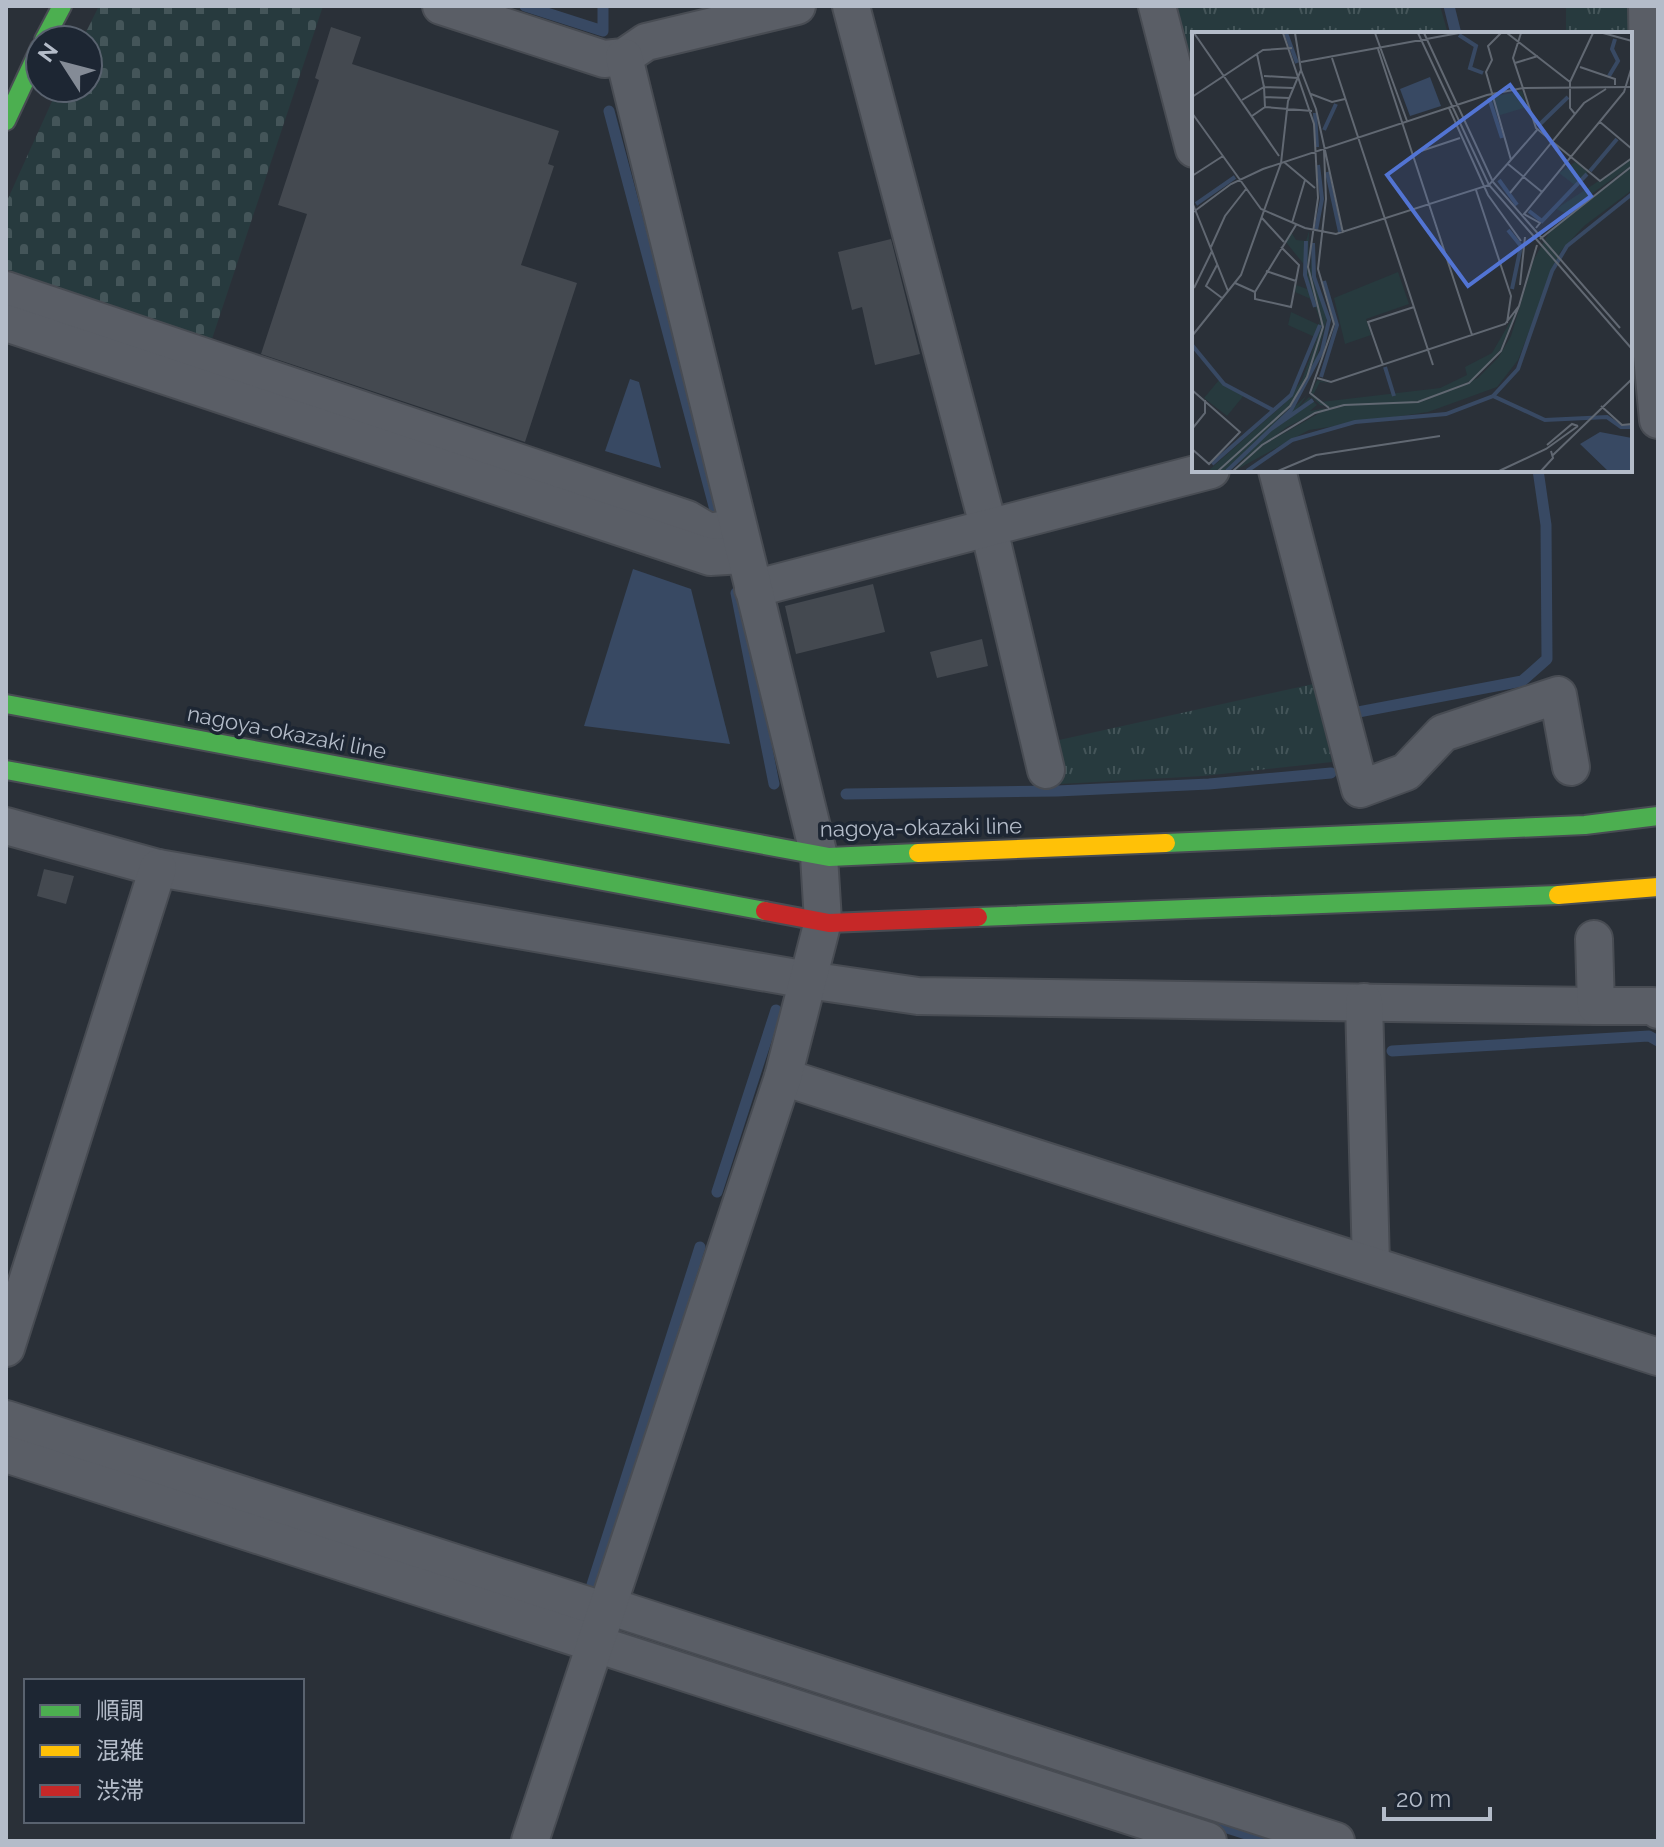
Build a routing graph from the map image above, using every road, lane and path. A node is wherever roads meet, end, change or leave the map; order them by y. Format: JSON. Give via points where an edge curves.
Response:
{"nodes":[{"id":1,"x":62,"y":6,"type":"edge"},
{"id":2,"x":441,"y":6,"type":"edge"},
{"id":3,"x":797,"y":6,"type":"edge"},
{"id":4,"x":851,"y":6,"type":"edge"},
{"id":5,"x":1157,"y":6,"type":"edge"},
{"id":6,"x":1647,"y":6,"type":"edge"},
{"id":7,"x":52,"y":24,"type":"edge"},
{"id":8,"x":624,"y":57,"type":"junction"},
{"id":9,"x":24,"y":82,"type":"edge"},
{"id":10,"x":6,"y":121,"type":"edge"},
{"id":11,"x":1192,"y":141,"type":"edge"},
{"id":12,"x":6,"y":290,"type":"edge"},
{"id":13,"x":6,"y":323,"type":"edge"},
{"id":14,"x":1658,"y":420,"type":"edge"},
{"id":15,"x":1203,"y":472,"type":"edge"},
{"id":16,"x":1278,"y":472,"type":"edge"},
{"id":17,"x":989,"y":529,"type":"junction"},
{"id":18,"x":741,"y":541,"type":"junction"},
{"id":19,"x":753,"y":589,"type":"junction"},
{"id":20,"x":6,"y":704,"type":"edge"},
{"id":21,"x":1571,"y":767,"type":"dead end"},
{"id":22,"x":6,"y":770,"type":"edge"},
{"id":23,"x":1046,"y":770,"type":"dead end"},
{"id":24,"x":1658,"y":816,"type":"edge"},
{"id":25,"x":6,"y":826,"type":"edge"},
{"id":26,"x":819,"y":856,"type":"junction"},
{"id":27,"x":158,"y":868,"type":"junction"},
{"id":28,"x":1658,"y":887,"type":"edge"},
{"id":29,"x":823,"y":921,"type":"junction"},
{"id":30,"x":1594,"y":939,"type":"dead end"},
{"id":31,"x":808,"y":980,"type":"junction"},
{"id":32,"x":1364,"y":1002,"type":"junction"},
{"id":33,"x":1596,"y":1006,"type":"junction"},
{"id":34,"x":1658,"y":1010,"type":"edge"},
{"id":35,"x":783,"y":1077,"type":"junction"},
{"id":36,"x":1371,"y":1264,"type":"junction"},
{"id":37,"x":6,"y":1348,"type":"edge"},
{"id":38,"x":1658,"y":1357,"type":"edge"},
{"id":39,"x":6,"y":1419,"type":"edge"},
{"id":40,"x":6,"y":1454,"type":"edge"},
{"id":41,"x":601,"y":1626,"type":"junction"},
{"id":42,"x":530,"y":1841,"type":"edge"},
{"id":43,"x":1208,"y":1841,"type":"edge"},
{"id":44,"x":1336,"y":1841,"type":"edge"}],
"edges":[{"from":1,"to":7,"type":"main road"},
{"from":2,"to":8,"type":"street","via":[[604,59]]},
{"from":3,"to":8,"type":"street","via":[[646,42]]},
{"from":4,"to":17,"type":"street"},
{"from":5,"to":11,"type":"street"},
{"from":6,"to":14,"type":"street","via":[[1650,182],[1645,281]]},
{"from":8,"to":18,"type":"street"},
{"from":9,"to":10,"type":"main road"},
{"from":12,"to":18,"type":"street"},
{"from":13,"to":18,"type":"street","via":[[710,557]]},
{"from":15,"to":17,"type":"street"},
{"from":16,"to":21,"type":"street","via":[[1360,789],[1406,772],[1443,733],[1558,695]]},
{"from":17,"to":19,"type":"street"},
{"from":17,"to":23,"type":"street"},
{"from":18,"to":19,"type":"street"},
{"from":19,"to":26,"type":"street"},
{"from":20,"to":26,"type":"main road","name":"nagoya-okazaki line"},
{"from":22,"to":29,"type":"main road"},
{"from":24,"to":26,"type":"main road","name":"nagoya-okazaki line","via":[[1569,826]]},
{"from":25,"to":27,"type":"street"},
{"from":26,"to":29,"type":"street"},
{"from":27,"to":31,"type":"street"},
{"from":27,"to":37,"type":"street"},
{"from":28,"to":29,"type":"main road","via":[[1587,894]]},
{"from":29,"to":31,"type":"street"},
{"from":30,"to":33,"type":"street"},
{"from":31,"to":32,"type":"street","via":[[918,996]]},
{"from":31,"to":35,"type":"street"},
{"from":32,"to":33,"type":"street"},
{"from":32,"to":36,"type":"street"},
{"from":33,"to":34,"type":"street"},
{"from":35,"to":36,"type":"street"},
{"from":35,"to":41,"type":"street"},
{"from":36,"to":38,"type":"street"},
{"from":39,"to":41,"type":"street"},
{"from":40,"to":41,"type":"street"},
{"from":41,"to":42,"type":"street"},
{"from":41,"to":43,"type":"street","via":[[616,1652]]},
{"from":41,"to":44,"type":"street","via":[[639,1616]]}]}
